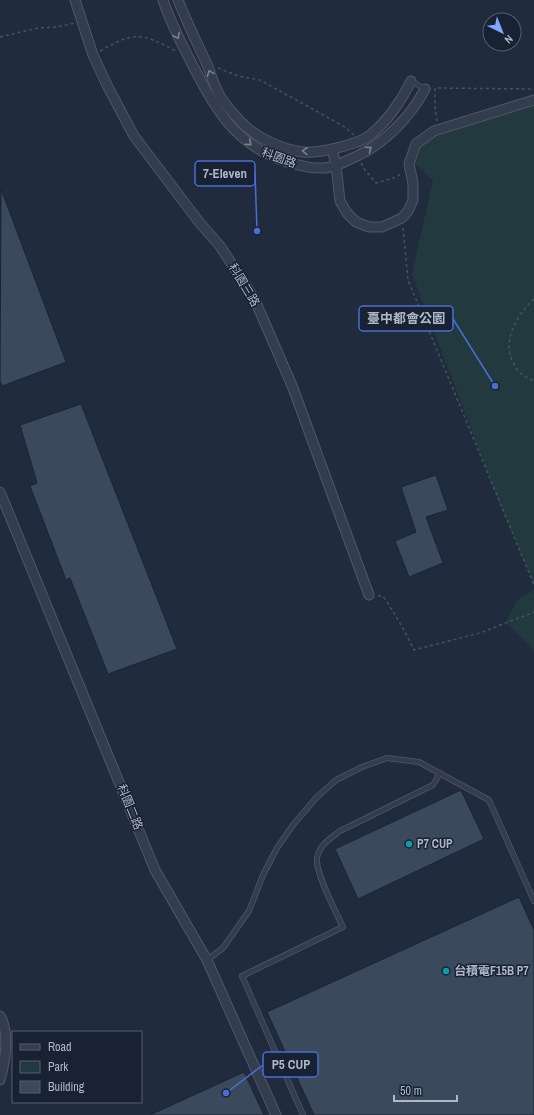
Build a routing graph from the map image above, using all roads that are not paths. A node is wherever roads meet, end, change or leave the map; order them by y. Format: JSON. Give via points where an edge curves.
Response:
{"nodes":[{"id":1,"x":75,"y":0,"type":"edge"},
{"id":2,"x":163,"y":0,"type":"edge"},
{"id":3,"x":178,"y":0,"type":"edge"},
{"id":4,"x":412,"y":81,"type":"joint"},
{"id":5,"x":425,"y":89,"type":"joint"},
{"id":6,"x":534,"y":100,"type":"edge"},
{"id":7,"x":332,"y":148,"type":"junction"},
{"id":8,"x":336,"y":165,"type":"junction"},
{"id":9,"x":0,"y":492,"type":"edge"},
{"id":10,"x":369,"y":595,"type":"road end"},
{"id":11,"x":440,"y":773,"type":"junction"},
{"id":12,"x":534,"y":901,"type":"edge"},
{"id":13,"x":207,"y":960,"type":"junction"},
{"id":14,"x":0,"y":1016,"type":"edge"},
{"id":15,"x":0,"y":1080,"type":"edge"},
{"id":16,"x":276,"y":1115,"type":"edge"},
{"id":17,"x":303,"y":1115,"type":"edge"}],
"edges":[{"from":1,"to":10,"type":"street","name":"科園三路","via":[[93,55],[134,136],[220,246],[254,298],[293,388]]},
{"from":2,"to":8,"type":"street","name":"科園路","one_way":true,"via":[[176,33],[221,116],[257,149],[274,158],[311,168]]},
{"from":7,"to":3,"type":"street","name":"科園路","one_way":true,"via":[[302,152],[263,139],[241,121],[218,93]]},
{"from":4,"to":5,"type":"lane"},
{"from":4,"to":7,"type":"street","name":"科園路","via":[[384,121],[369,136]]},
{"from":8,"to":5,"type":"street","name":"科園路","one_way":true,"via":[[367,151],[394,130],[418,102]]},
{"from":6,"to":8,"type":"street","via":[[434,131],[416,144],[409,164],[413,200],[402,218],[382,228],[356,222],[348,213],[340,201]]},
{"from":7,"to":8,"type":"street"},
{"from":9,"to":13,"type":"street","name":"科園二路","via":[[155,870]]},
{"from":11,"to":12,"type":"lane","via":[[489,800]]},
{"from":11,"to":13,"type":"lane","via":[[419,762],[386,758],[336,780],[316,798],[293,825],[263,875],[249,911],[223,948]]},
{"from":11,"to":17,"type":"lane","via":[[433,784],[340,831],[321,848],[317,858],[318,869],[343,927],[242,976]]},
{"from":13,"to":16,"type":"street","name":"科園二路"},
{"from":14,"to":15,"type":"street","via":[[4,1022],[5,1060]]}]}
